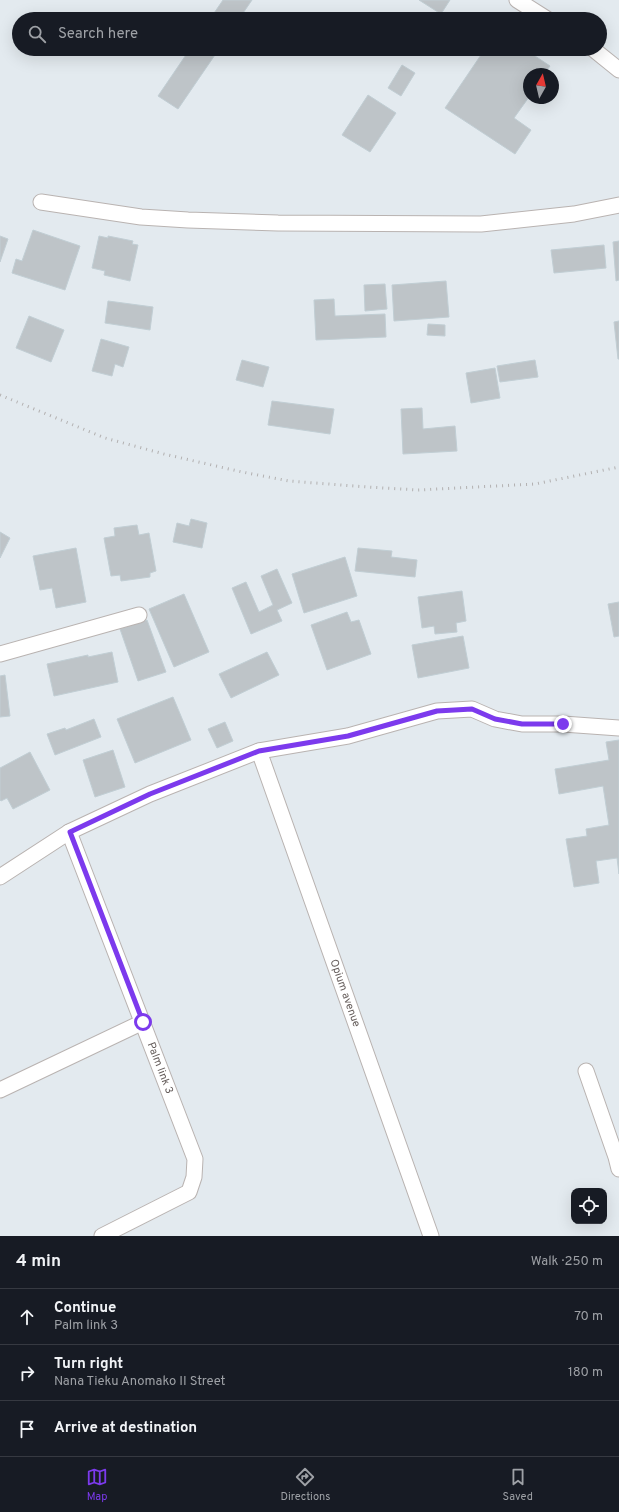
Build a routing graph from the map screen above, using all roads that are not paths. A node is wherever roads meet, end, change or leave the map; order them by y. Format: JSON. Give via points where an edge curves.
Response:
{"nodes":[{"id":1,"x":517,"y":0,"type":"edge"},
{"id":2,"x":536,"y":12,"type":"edge"},
{"id":3,"x":604,"y":56,"type":"edge"},
{"id":4,"x":617,"y":64,"type":"edge"},
{"id":5,"x":41,"y":202,"type":"dead end"},
{"id":6,"x":619,"y":205,"type":"edge"},
{"id":7,"x":139,"y":615,"type":"dead end"},
{"id":8,"x":0,"y":654,"type":"edge"},
{"id":9,"x":619,"y":728,"type":"edge"},
{"id":10,"x":259,"y":751,"type":"junction"},
{"id":11,"x":70,"y":832,"type":"junction"},
{"id":12,"x":0,"y":876,"type":"edge"},
{"id":13,"x":143,"y":1022,"type":"junction"},
{"id":14,"x":586,"y":1071,"type":"dead end"},
{"id":15,"x":0,"y":1090,"type":"edge"},
{"id":16,"x":619,"y":1169,"type":"edge"},
{"id":17,"x":102,"y":1236,"type":"edge"},
{"id":18,"x":431,"y":1236,"type":"edge"}],
"edges":[{"from":1,"to":2,"type":"street"},
{"from":3,"to":4,"type":"street"},
{"from":5,"to":6,"type":"street","via":[[140,217],[278,223],[473,224],[574,214]]},
{"from":7,"to":8,"type":"street"},
{"from":9,"to":10,"type":"street","via":[[522,724],[495,719],[472,709],[437,711],[348,736]]},
{"from":10,"to":11,"type":"street","via":[[150,794]]},
{"from":10,"to":18,"type":"street","name":"Opium avenue"},
{"from":11,"to":12,"type":"street"},
{"from":11,"to":13,"type":"street","name":"Palm link 3"},
{"from":13,"to":15,"type":"street"},
{"from":13,"to":17,"type":"street","name":"Palm link 3","via":[[195,1159],[194,1177],[189,1192]]},
{"from":14,"to":16,"type":"street"}]}
